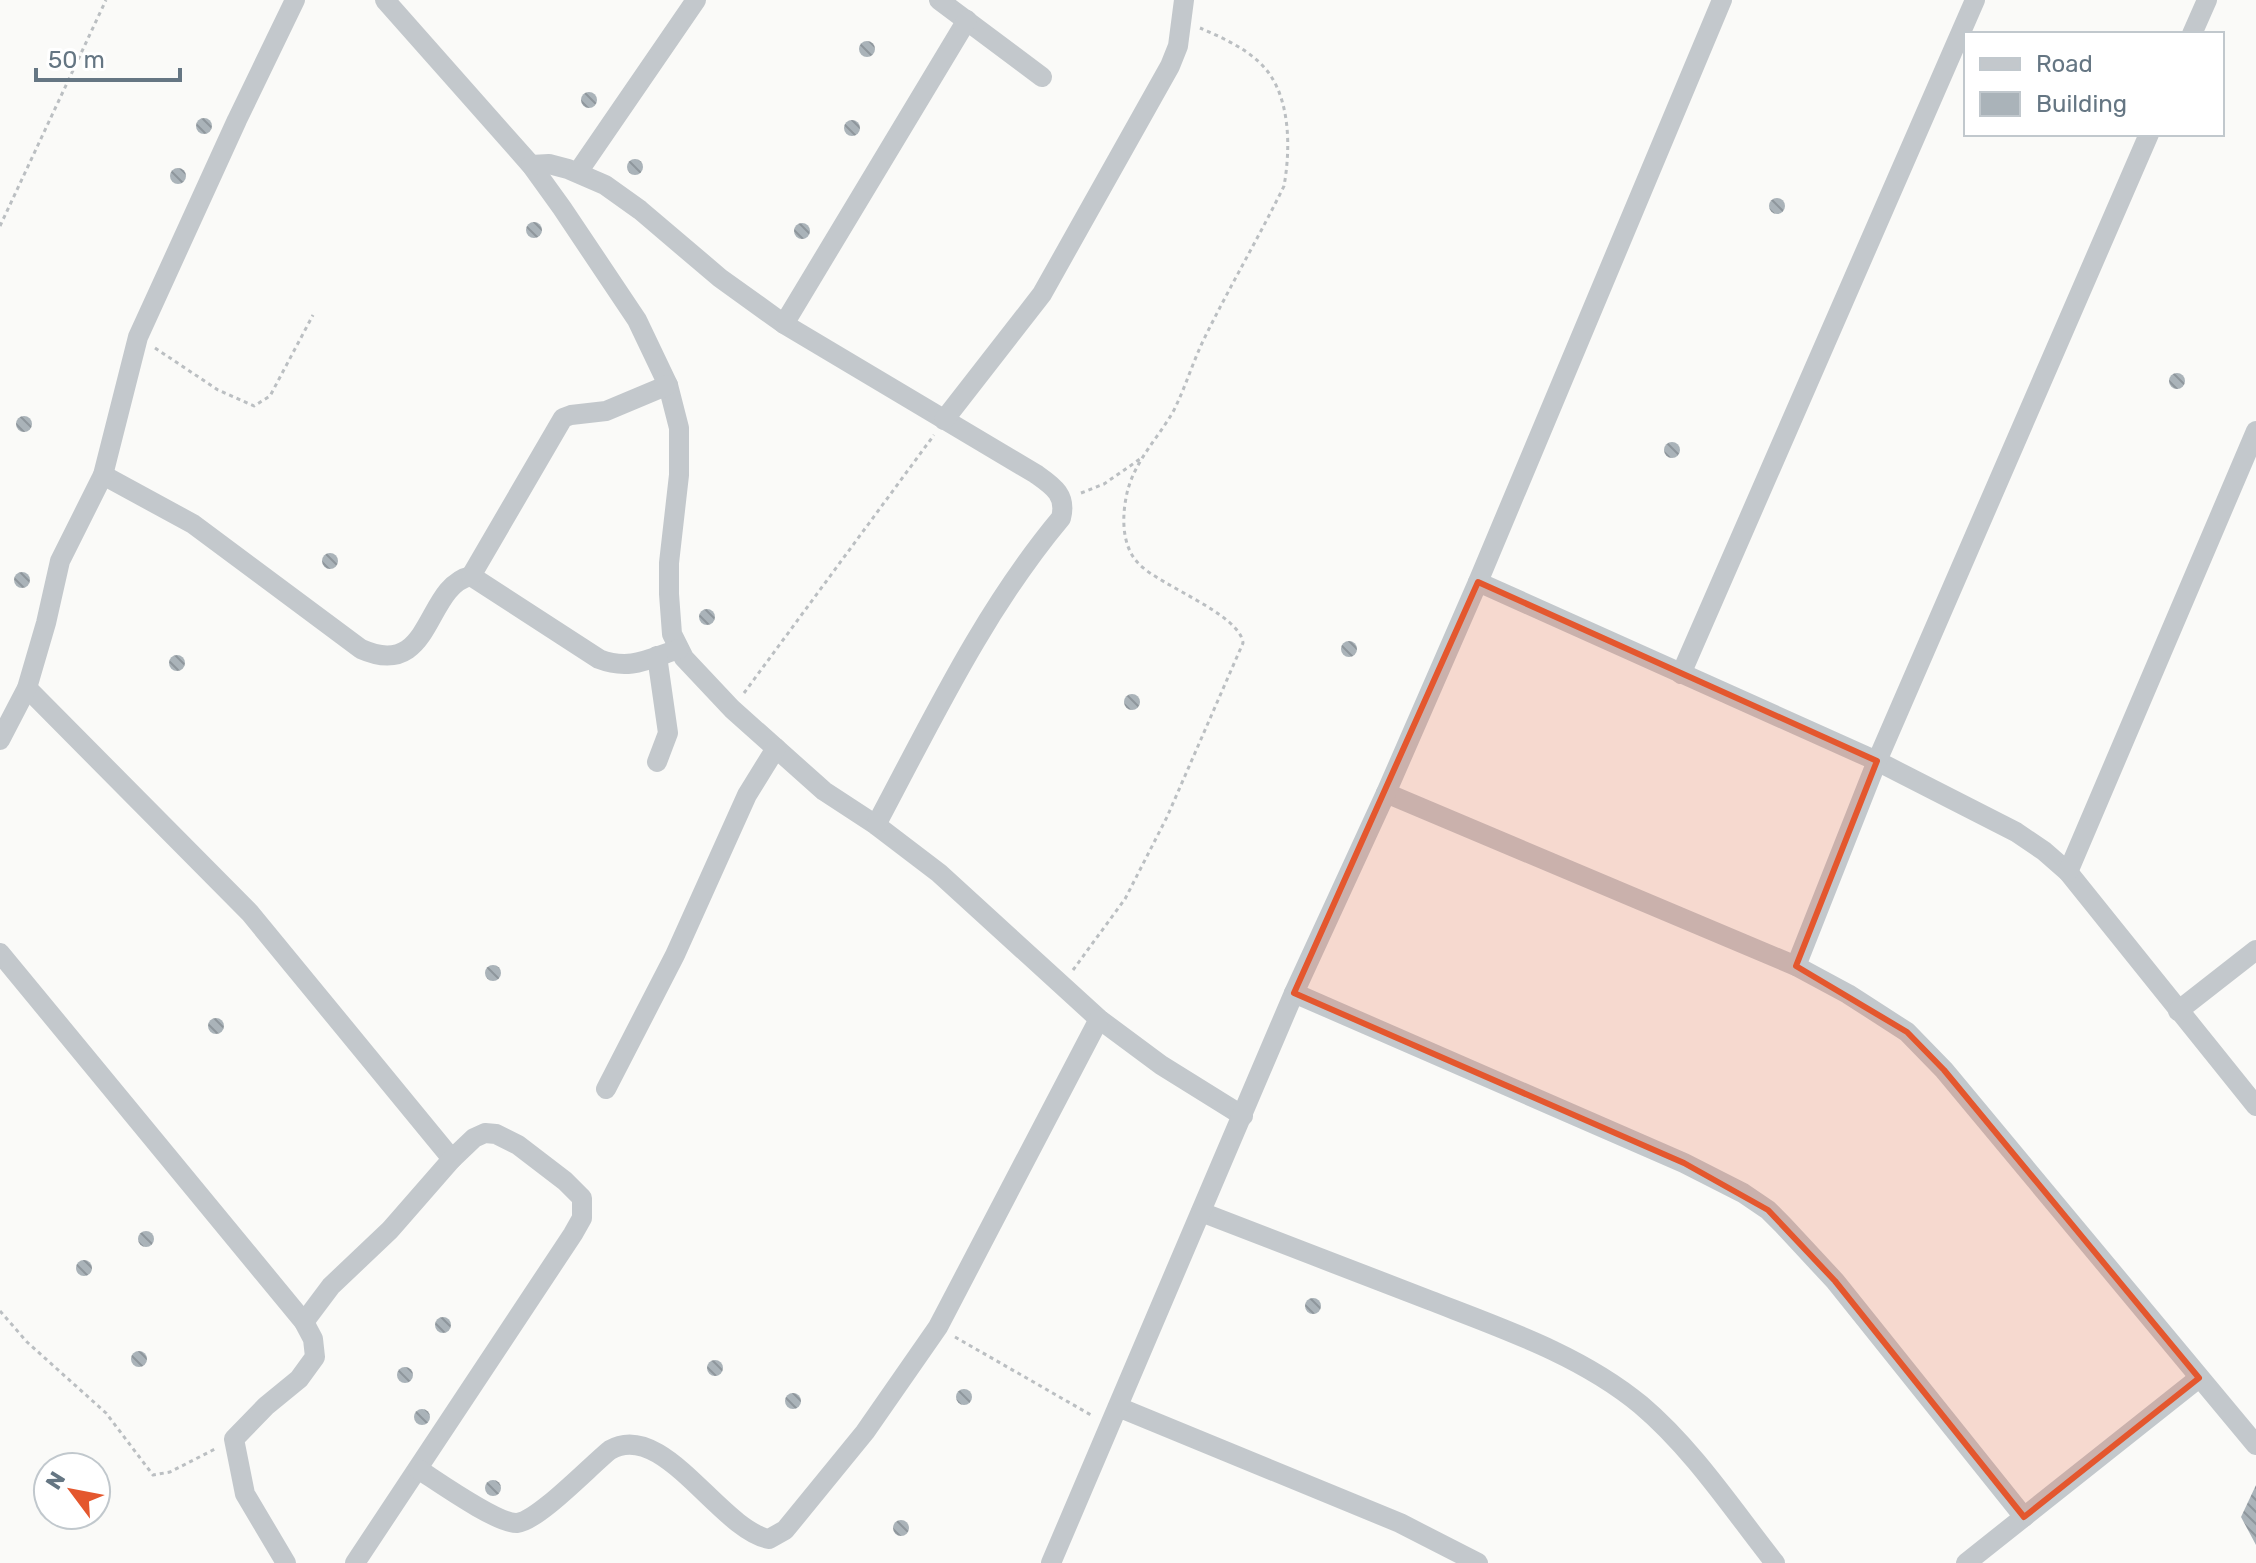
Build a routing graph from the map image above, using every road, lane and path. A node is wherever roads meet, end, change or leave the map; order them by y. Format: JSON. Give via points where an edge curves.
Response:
{"nodes":[{"id":1,"x":106,"y":0,"type":"edge"},
{"id":2,"x":295,"y":0,"type":"edge"},
{"id":3,"x":385,"y":0,"type":"edge"},
{"id":4,"x":696,"y":0,"type":"edge"},
{"id":5,"x":939,"y":0,"type":"edge"},
{"id":6,"x":1722,"y":0,"type":"edge"},
{"id":7,"x":1975,"y":0,"type":"edge"},
{"id":8,"x":2207,"y":0,"type":"edge"},
{"id":9,"x":1184,"y":10,"type":"edge"},
{"id":10,"x":967,"y":20,"type":"junction"},
{"id":11,"x":2193,"y":32,"type":"edge"},
{"id":12,"x":1042,"y":77,"type":"dead end"},
{"id":13,"x":2148,"y":136,"type":"edge"},
{"id":14,"x":531,"y":165,"type":"junction"},
{"id":15,"x":578,"y":172,"type":"junction"},
{"id":16,"x":0,"y":226,"type":"edge"},
{"id":17,"x":313,"y":315,"type":"dead end"},
{"id":18,"x":784,"y":324,"type":"junction"},
{"id":19,"x":138,"y":337,"type":"junction"},
{"id":20,"x":668,"y":385,"type":"junction"},
{"id":21,"x":944,"y":420,"type":"junction"},
{"id":22,"x":2256,"y":431,"type":"edge"},
{"id":23,"x":1141,"y":457,"type":"junction"},
{"id":24,"x":103,"y":475,"type":"junction"},
{"id":25,"x":1062,"y":500,"type":"junction"},
{"id":26,"x":471,"y":576,"type":"junction"},
{"id":27,"x":1478,"y":582,"type":"junction"},
{"id":28,"x":679,"y":649,"type":"junction"},
{"id":29,"x":657,"y":656,"type":"junction"},
{"id":30,"x":1681,"y":674,"type":"junction"},
{"id":31,"x":27,"y":688,"type":"junction"},
{"id":32,"x":732,"y":709,"type":"junction"},
{"id":33,"x":0,"y":740,"type":"edge"},
{"id":34,"x":776,"y":748,"type":"junction"},
{"id":35,"x":1877,"y":761,"type":"junction"},
{"id":36,"x":657,"y":762,"type":"dead end"},
{"id":37,"x":1386,"y":793,"type":"junction"},
{"id":38,"x":876,"y":825,"type":"junction"},
{"id":39,"x":2068,"y":872,"type":"junction"},
{"id":40,"x":2256,"y":950,"type":"edge"},
{"id":41,"x":0,"y":953,"type":"edge"},
{"id":42,"x":1796,"y":966,"type":"junction"},
{"id":43,"x":1061,"y":985,"type":"junction"},
{"id":44,"x":1294,"y":993,"type":"junction"},
{"id":45,"x":2178,"y":1011,"type":"junction"},
{"id":46,"x":1099,"y":1019,"type":"junction"},
{"id":47,"x":606,"y":1089,"type":"dead end"},
{"id":48,"x":2256,"y":1106,"type":"edge"},
{"id":49,"x":1243,"y":1116,"type":"junction"},
{"id":50,"x":452,"y":1159,"type":"junction"},
{"id":51,"x":1201,"y":1212,"type":"junction"},
{"id":52,"x":0,"y":1311,"type":"edge"},
{"id":53,"x":304,"y":1322,"type":"junction"},
{"id":54,"x":938,"y":1327,"type":"junction"},
{"id":55,"x":2199,"y":1378,"type":"junction"},
{"id":56,"x":1114,"y":1416,"type":"junction"},
{"id":57,"x":234,"y":1439,"type":"junction"},
{"id":58,"x":2256,"y":1445,"type":"edge"},
{"id":59,"x":418,"y":1469,"type":"junction"},
{"id":60,"x":2024,"y":1517,"type":"junction"},
{"id":61,"x":286,"y":1563,"type":"edge"},
{"id":62,"x":355,"y":1563,"type":"edge"},
{"id":63,"x":1051,"y":1563,"type":"edge"},
{"id":64,"x":1478,"y":1563,"type":"edge"},
{"id":65,"x":1775,"y":1563,"type":"edge"},
{"id":66,"x":1966,"y":1563,"type":"edge"}],
"edges":[{"from":1,"to":16,"type":"path"},
{"from":2,"to":19,"type":"street"},
{"from":3,"to":14,"type":"street"},
{"from":4,"to":15,"type":"street"},
{"from":5,"to":10,"type":"street"},
{"from":6,"to":27,"type":"street"},
{"from":7,"to":30,"type":"street"},
{"from":8,"to":11,"type":"street"},
{"from":9,"to":21,"type":"street","via":[[1178,46],[1163,82],[1042,294]]},
{"from":9,"to":23,"type":"path","via":[[1246,52],[1274,82],[1286,121],[1287,170],[1284,186],[1203,340],[1173,410]]},
{"from":10,"to":12,"type":"street"},
{"from":10,"to":18,"type":"street"},
{"from":13,"to":35,"type":"street"},
{"from":14,"to":15,"type":"street"},
{"from":14,"to":20,"type":"street","via":[[637,320]]},
{"from":15,"to":18,"type":"street","via":[[640,210]]},
{"from":17,"to":19,"type":"path","via":[[270,396],[254,406],[218,390]]},
{"from":18,"to":21,"type":"street"},
{"from":19,"to":24,"type":"street"},
{"from":20,"to":26,"type":"street","via":[[606,411],[563,418]]},
{"from":20,"to":28,"type":"street","via":[[679,428],[669,563],[672,634]]},
{"from":21,"to":25,"type":"street","via":[[1036,474]]},
{"from":21,"to":32,"type":"path"},
{"from":22,"to":39,"type":"street"},
{"from":23,"to":25,"type":"path","via":[[1104,484]]},
{"from":23,"to":43,"type":"path","via":[[1124,517],[1132,556],[1154,577],[1231,623],[1243,643],[1125,899]]},
{"from":24,"to":26,"type":"street","via":[[193,524],[379,657],[394,657],[409,647],[452,585]]},
{"from":24,"to":31,"type":"street","via":[[60,561]]},
{"from":25,"to":38,"type":"street","via":[[1061,518],[1006,589]]},
{"from":26,"to":29,"type":"street","via":[[599,659],[617,666]]},
{"from":27,"to":30,"type":"street"},
{"from":27,"to":37,"type":"street"},
{"from":28,"to":29,"type":"street"},
{"from":28,"to":32,"type":"street"},
{"from":29,"to":36,"type":"street","via":[[668,733]]},
{"from":30,"to":35,"type":"street"},
{"from":31,"to":33,"type":"street"},
{"from":31,"to":50,"type":"street","via":[[250,913]]},
{"from":32,"to":34,"type":"street"},
{"from":34,"to":38,"type":"street","via":[[824,791]]},
{"from":34,"to":47,"type":"street","via":[[747,795],[675,955]]},
{"from":35,"to":39,"type":"street","via":[[2016,832]]},
{"from":35,"to":42,"type":"street"},
{"from":37,"to":42,"type":"street"},
{"from":37,"to":44,"type":"street"},
{"from":38,"to":43,"type":"street","via":[[939,873]]},
{"from":39,"to":45,"type":"street"},
{"from":40,"to":45,"type":"street"},
{"from":41,"to":53,"type":"street"},
{"from":42,"to":55,"type":"street","via":[[1907,1032]]},
{"from":43,"to":46,"type":"street"},
{"from":44,"to":49,"type":"street"},
{"from":44,"to":60,"type":"street","via":[[1684,1163],[1768,1210],[1835,1281]]},
{"from":45,"to":48,"type":"street"},
{"from":46,"to":49,"type":"street"},
{"from":46,"to":54,"type":"street"},
{"from":49,"to":51,"type":"street"},
{"from":50,"to":53,"type":"street","via":[[390,1230],[331,1286]]},
{"from":50,"to":59,"type":"street","via":[[474,1138],[496,1134],[565,1181],[584,1207],[573,1234]]},
{"from":51,"to":56,"type":"street"},
{"from":51,"to":65,"type":"street","via":[[1497,1327],[1604,1380],[1640,1404],[1675,1438]]},
{"from":52,"to":57,"type":"path","via":[[106,1413],[153,1475],[170,1472]]},
{"from":53,"to":57,"type":"street","via":[[315,1357],[299,1379]]},
{"from":54,"to":56,"type":"path"},
{"from":54,"to":59,"type":"street","via":[[865,1432],[785,1530],[769,1539],[732,1519],[663,1457],[637,1444],[610,1450],[543,1510],[517,1523],[499,1519]]},
{"from":55,"to":58,"type":"street"},
{"from":55,"to":60,"type":"street"},
{"from":56,"to":63,"type":"street"},
{"from":56,"to":64,"type":"street","via":[[1400,1523]]},
{"from":57,"to":61,"type":"street","via":[[245,1494]]},
{"from":59,"to":62,"type":"street"},
{"from":60,"to":66,"type":"street"}]}
